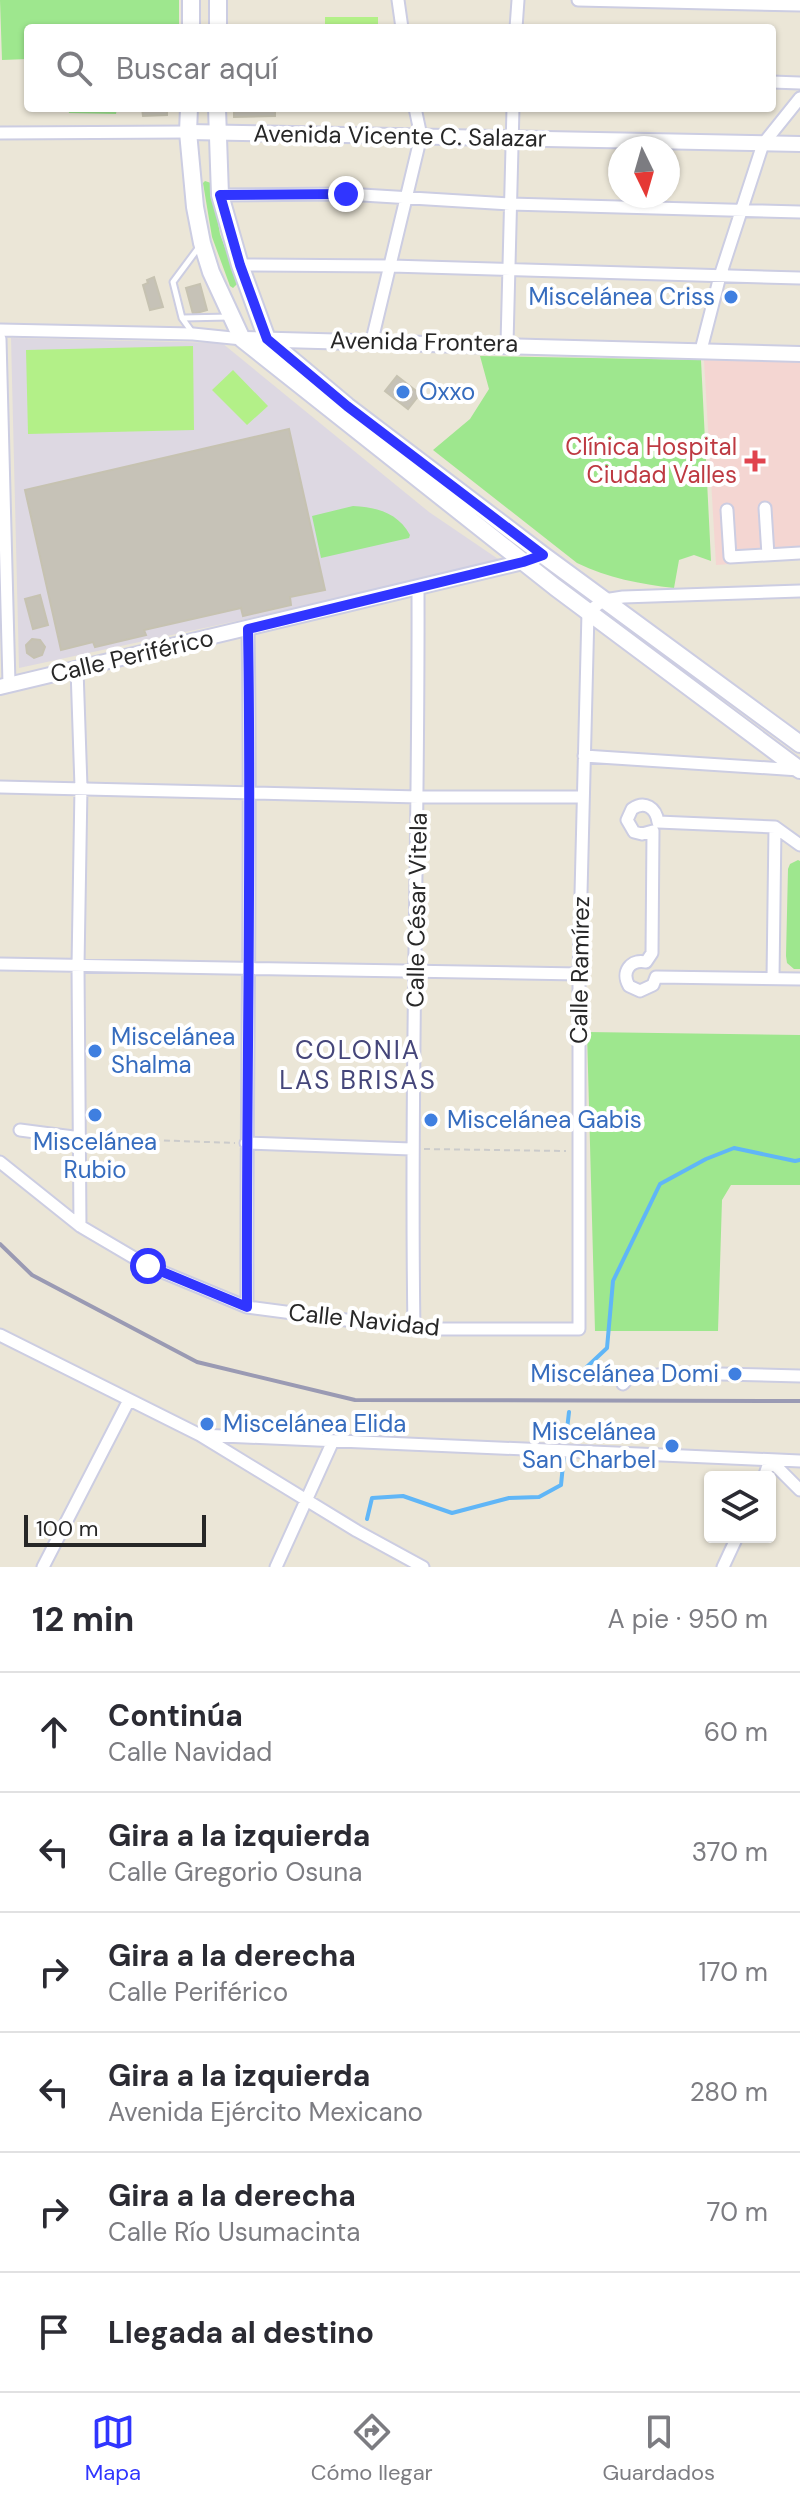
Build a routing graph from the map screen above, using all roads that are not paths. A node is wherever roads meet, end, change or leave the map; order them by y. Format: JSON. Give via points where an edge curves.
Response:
{"nodes":[{"id":1,"x":191,"y":0,"type":"edge"},
{"id":2,"x":218,"y":0,"type":"edge"},
{"id":3,"x":398,"y":0,"type":"edge"},
{"id":4,"x":518,"y":0,"type":"edge"},
{"id":5,"x":578,"y":0,"type":"edge"},
{"id":6,"x":800,"y":5,"type":"edge"},
{"id":7,"x":191,"y":24,"type":"edge"},
{"id":8,"x":218,"y":24,"type":"edge"},
{"id":9,"x":401,"y":24,"type":"edge"},
{"id":10,"x":516,"y":24,"type":"edge"},
{"id":11,"x":776,"y":82,"type":"edge"},
{"id":12,"x":800,"y":83,"type":"edge"},
{"id":13,"x":800,"y":98,"type":"edge"},
{"id":14,"x":189,"y":112,"type":"edge"},
{"id":15,"x":217,"y":112,"type":"edge"},
{"id":16,"x":416,"y":112,"type":"edge"},
{"id":17,"x":513,"y":112,"type":"edge"},
{"id":18,"x":188,"y":132,"type":"junction"},
{"id":19,"x":217,"y":132,"type":"junction"},
{"id":20,"x":0,"y":133,"type":"edge"},
{"id":21,"x":421,"y":136,"type":"junction"},
{"id":22,"x":512,"y":139,"type":"junction"},
{"id":23,"x":763,"y":144,"type":"junction"},
{"id":24,"x":800,"y":144,"type":"edge"},
{"id":25,"x":220,"y":195,"type":"junction"},
{"id":26,"x":406,"y":199,"type":"junction"},
{"id":27,"x":510,"y":204,"type":"junction"},
{"id":28,"x":741,"y":209,"type":"junction"},
{"id":29,"x":800,"y":212,"type":"edge"},
{"id":30,"x":202,"y":243,"type":"junction"},
{"id":31,"x":240,"y":265,"type":"junction"},
{"id":32,"x":391,"y":266,"type":"junction"},
{"id":33,"x":510,"y":269,"type":"junction"},
{"id":34,"x":720,"y":276,"type":"junction"},
{"id":35,"x":800,"y":278,"type":"edge"},
{"id":36,"x":230,"y":317,"type":"junction"},
{"id":37,"x":182,"y":318,"type":"junction"},
{"id":38,"x":0,"y":330,"type":"edge"},
{"id":39,"x":193,"y":334,"type":"junction"},
{"id":40,"x":0,"y":339,"type":"edge"},
{"id":41,"x":242,"y":339,"type":"junction"},
{"id":42,"x":267,"y":339,"type":"junction"},
{"id":43,"x":372,"y":340,"type":"junction"},
{"id":44,"x":507,"y":344,"type":"junction"},
{"id":45,"x":701,"y":350,"type":"junction"},
{"id":46,"x":800,"y":354,"type":"edge"},
{"id":47,"x":765,"y":508,"type":"dead end"},
{"id":48,"x":727,"y":510,"type":"dead end"},
{"id":49,"x":3,"y":526,"type":"edge"},
{"id":50,"x":800,"y":553,"type":"edge"},
{"id":51,"x":543,"y":555,"type":"junction"},
{"id":52,"x":768,"y":555,"type":"junction"},
{"id":53,"x":523,"y":562,"type":"junction"},
{"id":54,"x":418,"y":588,"type":"junction"},
{"id":55,"x":800,"y":591,"type":"edge"},
{"id":56,"x":604,"y":600,"type":"junction"},
{"id":57,"x":588,"y":612,"type":"junction"},
{"id":58,"x":248,"y":629,"type":"junction"},
{"id":59,"x":77,"y":669,"type":"junction"},
{"id":60,"x":5,"y":686,"type":"edge"},
{"id":61,"x":800,"y":744,"type":"edge"},
{"id":62,"x":584,"y":756,"type":"junction"},
{"id":63,"x":800,"y":770,"type":"edge"},
{"id":64,"x":0,"y":787,"type":"edge"},
{"id":65,"x":81,"y":787,"type":"junction"},
{"id":66,"x":251,"y":793,"type":"junction"},
{"id":67,"x":419,"y":797,"type":"junction"},
{"id":68,"x":583,"y":797,"type":"junction"},
{"id":69,"x":775,"y":827,"type":"junction"},
{"id":70,"x":800,"y":845,"type":"edge"},
{"id":71,"x":0,"y":964,"type":"edge"},
{"id":72,"x":78,"y":966,"type":"junction"},
{"id":73,"x":250,"y":970,"type":"junction"},
{"id":74,"x":416,"y":970,"type":"junction"},
{"id":75,"x":579,"y":974,"type":"junction"},
{"id":76,"x":773,"y":978,"type":"junction"},
{"id":77,"x":800,"y":979,"type":"edge"},
{"id":78,"x":20,"y":1130,"type":"dead end"},
{"id":79,"x":81,"y":1138,"type":"junction"},
{"id":80,"x":246,"y":1143,"type":"junction"},
{"id":81,"x":411,"y":1149,"type":"junction"},
{"id":82,"x":0,"y":1162,"type":"edge"},
{"id":83,"x":80,"y":1226,"type":"junction"},
{"id":84,"x":247,"y":1307,"type":"junction"},
{"id":85,"x":414,"y":1329,"type":"junction"},
{"id":86,"x":579,"y":1329,"type":"joint"},
{"id":87,"x":0,"y":1335,"type":"edge"},
{"id":88,"x":800,"y":1376,"type":"edge"},
{"id":89,"x":623,"y":1384,"type":"dead end"},
{"id":90,"x":129,"y":1400,"type":"junction"},
{"id":91,"x":200,"y":1435,"type":"junction"},
{"id":92,"x":333,"y":1441,"type":"junction"},
{"id":93,"x":770,"y":1460,"type":"junction"},
{"id":94,"x":800,"y":1461,"type":"edge"},
{"id":95,"x":766,"y":1471,"type":"edge"},
{"id":96,"x":800,"y":1490,"type":"edge"},
{"id":97,"x":307,"y":1500,"type":"junction"},
{"id":98,"x":734,"y":1543,"type":"edge"},
{"id":99,"x":43,"y":1567,"type":"edge"},
{"id":100,"x":276,"y":1567,"type":"edge"},
{"id":101,"x":423,"y":1567,"type":"edge"},
{"id":102,"x":723,"y":1567,"type":"edge"}],
"edges":[{"from":1,"to":7,"type":"main road"},
{"from":2,"to":8,"type":"main road"},
{"from":3,"to":9,"type":"street"},
{"from":4,"to":10,"type":"street"},
{"from":5,"to":6,"type":"street"},
{"from":11,"to":12,"type":"street"},
{"from":13,"to":23,"type":"street"},
{"from":14,"to":18,"type":"main road"},
{"from":15,"to":19,"type":"main road"},
{"from":16,"to":21,"type":"street"},
{"from":17,"to":22,"type":"street"},
{"from":18,"to":19,"type":"street","name":"Avenida Vicente C. Salazar"},
{"from":18,"to":20,"type":"street","name":"Avenida Vicente C. Salazar"},
{"from":18,"to":30,"type":"main road"},
{"from":19,"to":21,"type":"street","name":"Avenida Vicente C. Salazar"},
{"from":19,"to":25,"type":"main road"},
{"from":21,"to":22,"type":"street","name":"Avenida Vicente C. Salazar"},
{"from":21,"to":26,"type":"street"},
{"from":22,"to":23,"type":"street","name":"Avenida Vicente C. Salazar"},
{"from":22,"to":27,"type":"street"},
{"from":23,"to":24,"type":"street","name":"Avenida Vicente C. Salazar"},
{"from":23,"to":28,"type":"street"},
{"from":25,"to":26,"type":"street"},
{"from":25,"to":31,"type":"main road"},
{"from":26,"to":27,"type":"street"},
{"from":26,"to":32,"type":"street"},
{"from":27,"to":28,"type":"street"},
{"from":27,"to":33,"type":"street"},
{"from":28,"to":29,"type":"street"},
{"from":28,"to":34,"type":"street"},
{"from":30,"to":36,"type":"main road"},
{"from":30,"to":37,"type":"lane","via":[[173,282]]},
{"from":31,"to":32,"type":"street"},
{"from":31,"to":42,"type":"main road"},
{"from":32,"to":33,"type":"street"},
{"from":32,"to":43,"type":"street"},
{"from":33,"to":34,"type":"street"},
{"from":33,"to":44,"type":"street"},
{"from":34,"to":35,"type":"street"},
{"from":34,"to":45,"type":"street"},
{"from":36,"to":37,"type":"lane"},
{"from":36,"to":41,"type":"main road"},
{"from":37,"to":39,"type":"lane"},
{"from":38,"to":39,"type":"street","name":"Avenida Frontera"},
{"from":39,"to":41,"type":"street","name":"Avenida Frontera"},
{"from":40,"to":49,"type":"street"},
{"from":41,"to":42,"type":"street","name":"Avenida Frontera"},
{"from":41,"to":53,"type":"main road"},
{"from":42,"to":43,"type":"street","name":"Avenida Frontera"},
{"from":42,"to":51,"type":"main road"},
{"from":43,"to":44,"type":"street","name":"Avenida Frontera"},
{"from":44,"to":45,"type":"street","name":"Avenida Frontera"},
{"from":45,"to":46,"type":"street","name":"Avenida Frontera"},
{"from":47,"to":52,"type":"street"},
{"from":48,"to":52,"type":"street","via":[[730,557]]},
{"from":49,"to":60,"type":"street"},
{"from":50,"to":52,"type":"street"},
{"from":51,"to":53,"type":"street","name":"Calle Periférico"},
{"from":51,"to":56,"type":"main road"},
{"from":53,"to":54,"type":"street","name":"Calle Periférico"},
{"from":53,"to":57,"type":"main road"},
{"from":54,"to":58,"type":"street","name":"Calle Periférico"},
{"from":54,"to":67,"type":"street","name":"Calle César Vitela"},
{"from":55,"to":56,"type":"street"},
{"from":56,"to":57,"type":"street"},
{"from":56,"to":61,"type":"main road"},
{"from":57,"to":62,"type":"street","name":"Calle Ramírez"},
{"from":57,"to":63,"type":"main road"},
{"from":58,"to":59,"type":"street","name":"Calle Periférico"},
{"from":58,"to":66,"type":"street"},
{"from":59,"to":60,"type":"street","name":"Calle Periférico"},
{"from":59,"to":65,"type":"street"},
{"from":62,"to":63,"type":"street"},
{"from":62,"to":68,"type":"street","name":"Calle Ramírez"},
{"from":64,"to":65,"type":"street"},
{"from":65,"to":66,"type":"street"},
{"from":65,"to":72,"type":"street"},
{"from":66,"to":67,"type":"street"},
{"from":66,"to":73,"type":"street"},
{"from":67,"to":68,"type":"street"},
{"from":67,"to":74,"type":"street","name":"Calle César Vitela"},
{"from":68,"to":75,"type":"street","name":"Calle Ramírez"},
{"from":69,"to":70,"type":"street"},
{"from":69,"to":76,"type":"street"},
{"from":69,"to":76,"type":"street","via":[[658,822],[657,814],[643,804],[632,809],[627,820],[634,832],[653,831],[652,953],[646,962],[636,961],[628,968],[629,986],[640,991],[653,985],[656,977]]},
{"from":71,"to":72,"type":"street"},
{"from":72,"to":73,"type":"street"},
{"from":72,"to":79,"type":"street"},
{"from":73,"to":74,"type":"street"},
{"from":73,"to":80,"type":"street"},
{"from":74,"to":75,"type":"street"},
{"from":74,"to":81,"type":"street","name":"Calle César Vitela"},
{"from":75,"to":86,"type":"street","name":"Calle Ramírez"},
{"from":76,"to":77,"type":"street"},
{"from":78,"to":79,"type":"street"},
{"from":79,"to":83,"type":"street"},
{"from":80,"to":81,"type":"street"},
{"from":80,"to":84,"type":"street"},
{"from":81,"to":85,"type":"street","name":"Calle César Vitela"},
{"from":82,"to":83,"type":"street","name":"Calle Navidad"},
{"from":83,"to":84,"type":"street","name":"Calle Navidad","via":[[148,1266]]},
{"from":84,"to":85,"type":"street","name":"Calle Navidad"},
{"from":85,"to":86,"type":"street","name":"Calle Navidad"},
{"from":87,"to":90,"type":"street"},
{"from":88,"to":89,"type":"street","via":[[678,1373],[628,1378]]},
{"from":90,"to":91,"type":"street"},
{"from":90,"to":99,"type":"street"},
{"from":91,"to":92,"type":"street"},
{"from":91,"to":97,"type":"street"},
{"from":92,"to":93,"type":"street"},
{"from":92,"to":97,"type":"street"},
{"from":93,"to":94,"type":"street"},
{"from":93,"to":95,"type":"street"},
{"from":93,"to":96,"type":"street"},
{"from":97,"to":100,"type":"street"},
{"from":97,"to":101,"type":"street"},
{"from":98,"to":102,"type":"street"}]}
